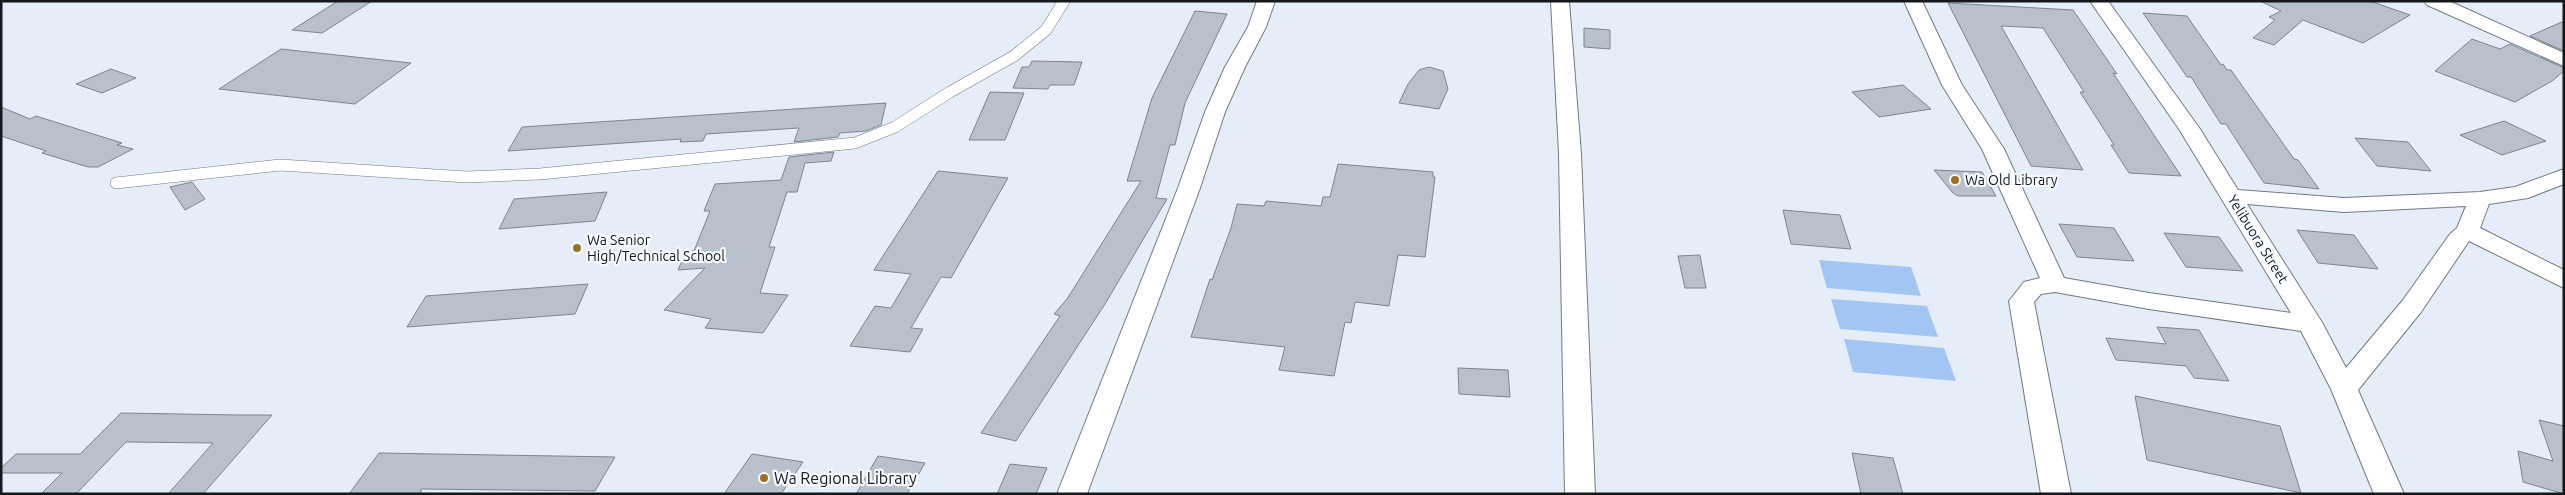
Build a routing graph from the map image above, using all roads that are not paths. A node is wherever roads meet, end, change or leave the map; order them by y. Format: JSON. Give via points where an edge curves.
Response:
{"nodes":[{"id":1,"x":1064,"y":1,"type":"edge"},
{"id":2,"x":1266,"y":1,"type":"edge"},
{"id":3,"x":1560,"y":1,"type":"edge"},
{"id":4,"x":1913,"y":1,"type":"edge"},
{"id":5,"x":2099,"y":1,"type":"edge"},
{"id":6,"x":2433,"y":1,"type":"edge"},
{"id":7,"x":2564,"y":60,"type":"edge"},
{"id":8,"x":2564,"y":176,"type":"edge"},
{"id":9,"x":116,"y":183,"type":"dead end"},
{"id":10,"x":2232,"y":196,"type":"junction"},
{"id":11,"x":2480,"y":199,"type":"junction"},
{"id":12,"x":2466,"y":231,"type":"junction"},
{"id":13,"x":2564,"y":280,"type":"edge"},
{"id":14,"x":2055,"y":284,"type":"junction"},
{"id":15,"x":2310,"y":324,"type":"junction"},
{"id":16,"x":2344,"y":389,"type":"junction"},
{"id":17,"x":1072,"y":494,"type":"edge"},
{"id":18,"x":1580,"y":494,"type":"edge"},
{"id":19,"x":2056,"y":494,"type":"edge"},
{"id":20,"x":2389,"y":494,"type":"edge"}],
"edges":[{"from":1,"to":9,"type":"lane","via":[[1046,30],[1014,56],[895,127],[855,143],[540,174],[467,177],[280,165]]},
{"from":2,"to":17,"type":"street","via":[[1257,27],[1215,112]]},
{"from":3,"to":18,"type":"street","via":[[1570,154]]},
{"from":4,"to":14,"type":"street","via":[[1952,85],[1993,149]]},
{"from":5,"to":10,"type":"street","name":"Yelibuora Street"},
{"from":6,"to":7,"type":"street"},
{"from":8,"to":11,"type":"street","via":[[2520,193]]},
{"from":10,"to":11,"type":"street","via":[[2344,205]]},
{"from":10,"to":15,"type":"street","name":"Yelibuora Street"},
{"from":11,"to":12,"type":"street"},
{"from":12,"to":13,"type":"street"},
{"from":12,"to":16,"type":"street","via":[[2412,306]]},
{"from":14,"to":15,"type":"street"},
{"from":14,"to":19,"type":"street","via":[[2033,288],[2021,301]]},
{"from":15,"to":16,"type":"street","name":"Yelibuora Street"},
{"from":16,"to":20,"type":"street","name":"Yelibuora Street"}]}
